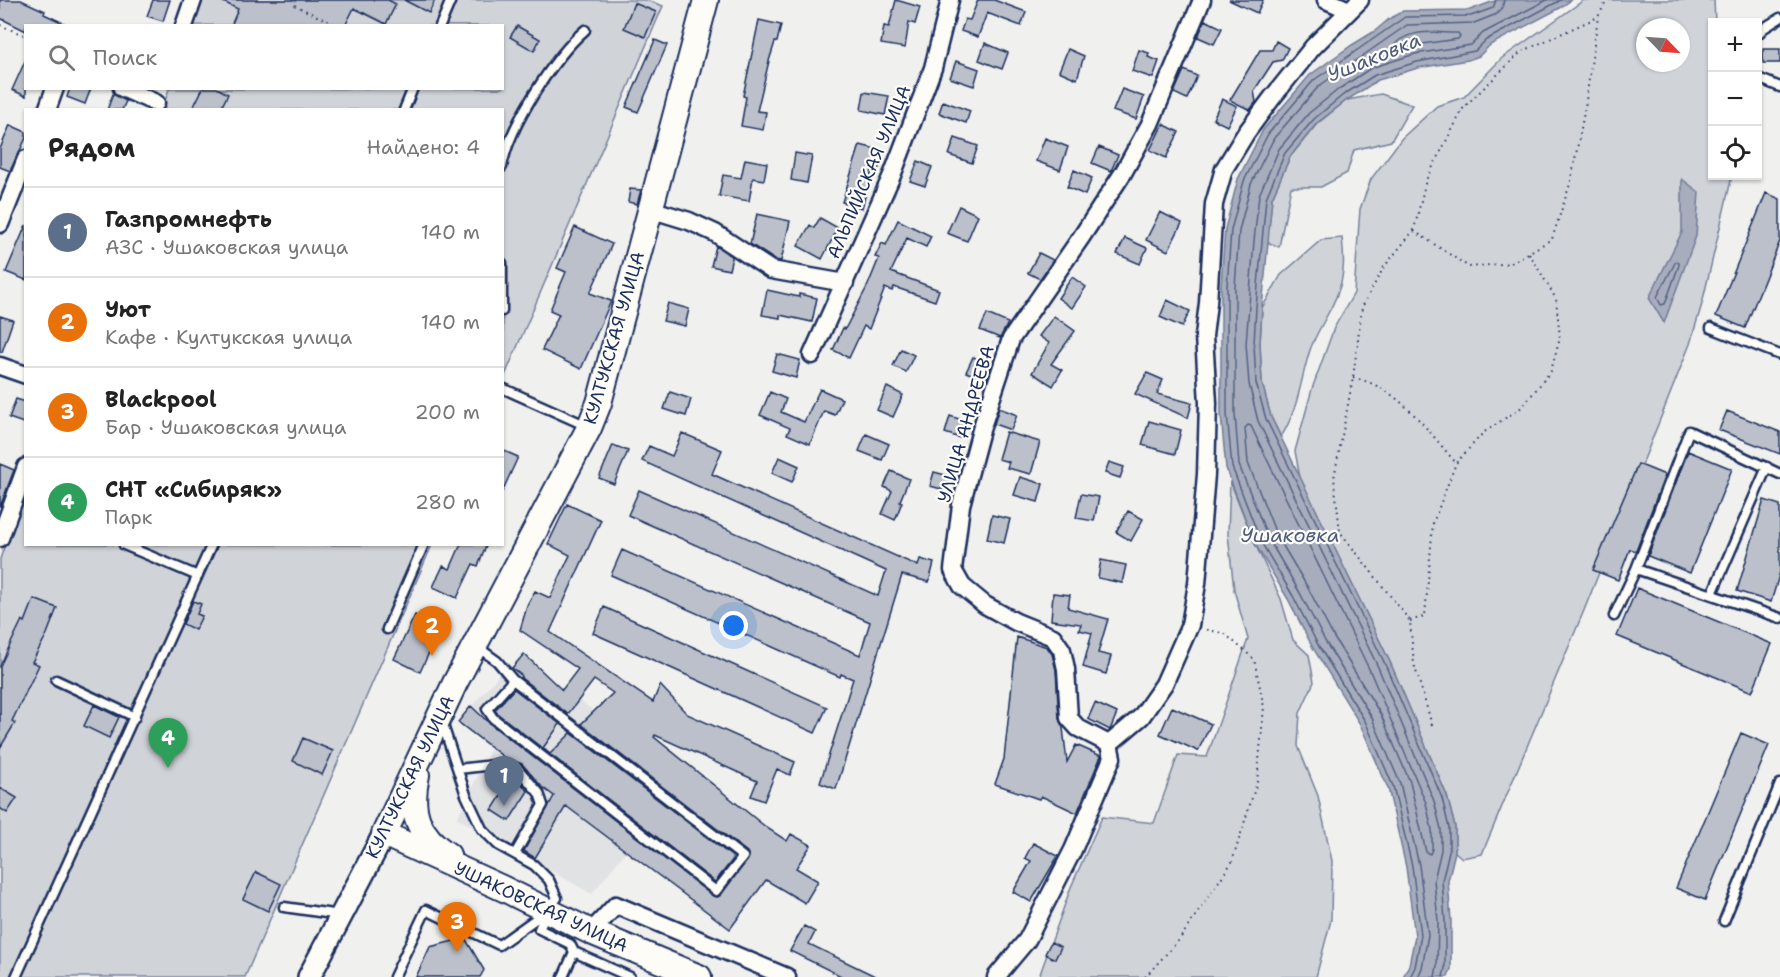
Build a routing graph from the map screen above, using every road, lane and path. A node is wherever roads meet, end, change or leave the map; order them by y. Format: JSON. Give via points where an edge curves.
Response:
{"nodes":[{"id":1,"x":194,"y":0,"type":"edge"},
{"id":2,"x":296,"y":0,"type":"edge"},
{"id":3,"x":451,"y":0,"type":"edge"},
{"id":4,"x":950,"y":0,"type":"edge"},
{"id":5,"x":1202,"y":0,"type":"edge"},
{"id":6,"x":1326,"y":0,"type":"edge"},
{"id":7,"x":1607,"y":0,"type":"edge"},
{"id":8,"x":701,"y":1,"type":"edge"},
{"id":9,"x":1355,"y":5,"type":"edge"},
{"id":10,"x":1598,"y":17,"type":"junction"},
{"id":11,"x":1780,"y":18,"type":"edge"},
{"id":12,"x":185,"y":24,"type":"edge"},
{"id":13,"x":334,"y":24,"type":"edge"},
{"id":14,"x":441,"y":24,"type":"edge"},
{"id":15,"x":0,"y":25,"type":"edge"},
{"id":16,"x":585,"y":30,"type":"dead end"},
{"id":17,"x":1762,"y":30,"type":"edge"},
{"id":18,"x":24,"y":35,"type":"edge"},
{"id":19,"x":1762,"y":80,"type":"edge"},
{"id":20,"x":1780,"y":87,"type":"edge"},
{"id":21,"x":55,"y":90,"type":"edge"},
{"id":22,"x":128,"y":90,"type":"edge"},
{"id":23,"x":412,"y":90,"type":"edge"},
{"id":24,"x":157,"y":100,"type":"edge"},
{"id":25,"x":48,"y":108,"type":"edge"},
{"id":26,"x":405,"y":108,"type":"edge"},
{"id":27,"x":504,"y":162,"type":"edge"},
{"id":28,"x":24,"y":164,"type":"edge"},
{"id":29,"x":651,"y":209,"type":"junction"},
{"id":30,"x":0,"y":224,"type":"edge"},
{"id":31,"x":1414,"y":230,"type":"junction"},
{"id":32,"x":1528,"y":253,"type":"junction"},
{"id":33,"x":844,"y":283,"type":"junction"},
{"id":34,"x":1711,"y":328,"type":"dead end"},
{"id":35,"x":812,"y":355,"type":"dead end"},
{"id":36,"x":1780,"y":355,"type":"edge"},
{"id":37,"x":0,"y":366,"type":"edge"},
{"id":38,"x":24,"y":374,"type":"edge"},
{"id":39,"x":1353,"y":378,"type":"junction"},
{"id":40,"x":504,"y":389,"type":"edge"},
{"id":41,"x":590,"y":428,"type":"junction"},
{"id":42,"x":1456,"y":463,"type":"junction"},
{"id":43,"x":1767,"y":468,"type":"junction"},
{"id":44,"x":24,"y":472,"type":"edge"},
{"id":45,"x":1780,"y":474,"type":"edge"},
{"id":46,"x":0,"y":538,"type":"edge"},
{"id":47,"x":126,"y":546,"type":"edge"},
{"id":48,"x":211,"y":546,"type":"edge"},
{"id":49,"x":423,"y":546,"type":"edge"},
{"id":50,"x":1636,"y":569,"type":"junction"},
{"id":51,"x":198,"y":576,"type":"junction"},
{"id":52,"x":1712,"y":594,"type":"junction"},
{"id":53,"x":1614,"y":616,"type":"dead end"},
{"id":54,"x":1780,"y":618,"type":"edge"},
{"id":55,"x":1410,"y":621,"type":"junction"},
{"id":56,"x":1190,"y":625,"type":"junction"},
{"id":57,"x":387,"y":629,"type":"dead end"},
{"id":58,"x":476,"y":646,"type":"junction"},
{"id":59,"x":56,"y":680,"type":"dead end"},
{"id":60,"x":513,"y":680,"type":"junction"},
{"id":61,"x":440,"y":716,"type":"junction"},
{"id":62,"x":135,"y":717,"type":"junction"},
{"id":63,"x":1432,"y":725,"type":"dead end"},
{"id":64,"x":1109,"y":744,"type":"junction"},
{"id":65,"x":421,"y":756,"type":"junction"},
{"id":66,"x":458,"y":769,"type":"junction"},
{"id":67,"x":1780,"y":784,"type":"edge"},
{"id":68,"x":384,"y":834,"type":"junction"},
{"id":69,"x":515,"y":854,"type":"junction"},
{"id":70,"x":504,"y":889,"type":"junction"},
{"id":71,"x":284,"y":907,"type":"dead end"},
{"id":72,"x":547,"y":911,"type":"junction"},
{"id":73,"x":340,"y":915,"type":"junction"},
{"id":74,"x":1724,"y":921,"type":"dead end"},
{"id":75,"x":591,"y":932,"type":"junction"},
{"id":76,"x":574,"y":952,"type":"junction"},
{"id":77,"x":313,"y":974,"type":"edge"},
{"id":78,"x":16,"y":977,"type":"edge"},
{"id":79,"x":394,"y":977,"type":"edge"},
{"id":80,"x":563,"y":977,"type":"edge"},
{"id":81,"x":630,"y":977,"type":"edge"},
{"id":82,"x":699,"y":977,"type":"edge"},
{"id":83,"x":787,"y":977,"type":"edge"},
{"id":84,"x":996,"y":977,"type":"edge"},
{"id":85,"x":1145,"y":977,"type":"edge"}],
"edges":[{"from":1,"to":12,"type":"street"},
{"from":2,"to":13,"type":"path","via":[[294,5]]},
{"from":3,"to":14,"type":"lane"},
{"from":4,"to":33,"type":"street","name":"АЛЬПИЙСКАЯ УЛИЦА","via":[[929,78],[894,173]]},
{"from":5,"to":64,"type":"street","name":"УЛИЦА АНДРЕЕВА","via":[[1150,124],[1123,173],[1011,339],[962,504],[953,570],[962,586],[985,605],[1053,637],[1062,650],[1066,669],[1069,718],[1077,728]]},
{"from":6,"to":9,"type":"street"},
{"from":7,"to":10,"type":"path"},
{"from":8,"to":29,"type":"main road","name":"КУЛТУКСКАЯ УЛИЦА"},
{"from":9,"to":56,"type":"street","via":[[1313,47],[1246,133],[1224,170],[1214,204],[1204,336],[1208,404],[1206,474]]},
{"from":10,"to":31,"type":"path","via":[[1521,52],[1464,107],[1426,180]]},
{"from":10,"to":32,"type":"path","via":[[1571,181],[1552,239]]},
{"from":11,"to":17,"type":"lane"},
{"from":15,"to":18,"type":"path"},
{"from":16,"to":27,"type":"lane","via":[[569,44],[520,118]]},
{"from":19,"to":20,"type":"lane"},
{"from":21,"to":25,"type":"street"},
{"from":22,"to":24,"type":"street"},
{"from":23,"to":26,"type":"lane"},
{"from":28,"to":30,"type":"street"},
{"from":29,"to":33,"type":"street","via":[[715,232],[771,270]]},
{"from":29,"to":41,"type":"main road","name":"КУЛТУКСКАЯ УЛИЦА"},
{"from":31,"to":32,"type":"path","via":[[1469,267],[1511,263]]},
{"from":31,"to":39,"type":"path","via":[[1384,267],[1362,307]]},
{"from":32,"to":42,"type":"path","via":[[1556,299],[1560,338],[1551,371],[1522,407],[1483,433]]},
{"from":33,"to":35,"type":"street","name":"АЛЬПИЙСКАЯ УЛИЦА"},
{"from":34,"to":36,"type":"lane"},
{"from":37,"to":38,"type":"street"},
{"from":39,"to":42,"type":"path","via":[[1368,380],[1395,397]]},
{"from":39,"to":55,"type":"path","via":[[1334,478],[1340,531]]},
{"from":40,"to":41,"type":"lane"},
{"from":41,"to":58,"type":"main road","name":"КУЛТУКСКАЯ УЛИЦА"},
{"from":42,"to":55,"type":"path","via":[[1433,523],[1425,616]]},
{"from":43,"to":45,"type":"lane"},
{"from":43,"to":50,"type":"lane","via":[[1689,431]]},
{"from":43,"to":52,"type":"lane"},
{"from":44,"to":46,"type":"street"},
{"from":47,"to":51,"type":"lane"},
{"from":48,"to":51,"type":"lane"},
{"from":49,"to":57,"type":"lane"},
{"from":50,"to":52,"type":"lane"},
{"from":50,"to":53,"type":"lane"},
{"from":51,"to":62,"type":"lane"},
{"from":52,"to":54,"type":"lane"},
{"from":55,"to":63,"type":"path","via":[[1414,664]]},
{"from":56,"to":64,"type":"street","via":[[1164,684],[1141,717]]},
{"from":56,"to":85,"type":"path","via":[[1226,634],[1254,659],[1264,707],[1257,782],[1232,862],[1179,940]]},
{"from":58,"to":60,"type":"lane"},
{"from":58,"to":61,"type":"main road","name":"КУЛТУКСКАЯ УЛИЦА"},
{"from":59,"to":62,"type":"lane"},
{"from":60,"to":60,"type":"lane","via":[[743,857],[716,891],[493,718],[487,710]]},
{"from":61,"to":65,"type":"main road","name":"КУЛТУКСКАЯ УЛИЦА"},
{"from":61,"to":66,"type":"lane"},
{"from":62,"to":78,"type":"lane"},
{"from":64,"to":84,"type":"street","via":[[1112,758],[1073,850],[1027,940]]},
{"from":65,"to":68,"type":"main road","name":"КУЛТУКСКАЯ УЛИЦА"},
{"from":65,"to":70,"type":"main road","via":[[413,794],[424,834],[434,846]]},
{"from":66,"to":69,"type":"lane","via":[[482,829],[498,845]]},
{"from":66,"to":69,"type":"lane","via":[[502,764],[518,769],[539,794],[543,805]]},
{"from":67,"to":74,"type":"lane"},
{"from":68,"to":70,"type":"main road","name":"УШАКОВСКАЯ УЛИЦА"},
{"from":68,"to":73,"type":"street","name":"КУЛТУКСКАЯ УЛИЦА"},
{"from":69,"to":72,"type":"lane","via":[[549,880],[557,898]]},
{"from":70,"to":72,"type":"main road","name":"УШАКОВСКАЯ УЛИЦА"},
{"from":71,"to":73,"type":"lane"},
{"from":72,"to":75,"type":"main road","name":"УШАКОВСКАЯ УЛИЦА"},
{"from":72,"to":76,"type":"lane","via":[[539,929],[570,944]]},
{"from":72,"to":79,"type":"lane","via":[[499,945],[426,910]]},
{"from":73,"to":77,"type":"street","name":"КУЛТУКСКАЯ УЛИЦА"},
{"from":75,"to":82,"type":"main road","name":"УШАКОВСКАЯ УЛИЦА"},
{"from":75,"to":83,"type":"street","via":[[616,905]]},
{"from":76,"to":80,"type":"lane"},
{"from":76,"to":81,"type":"lane"}]}
